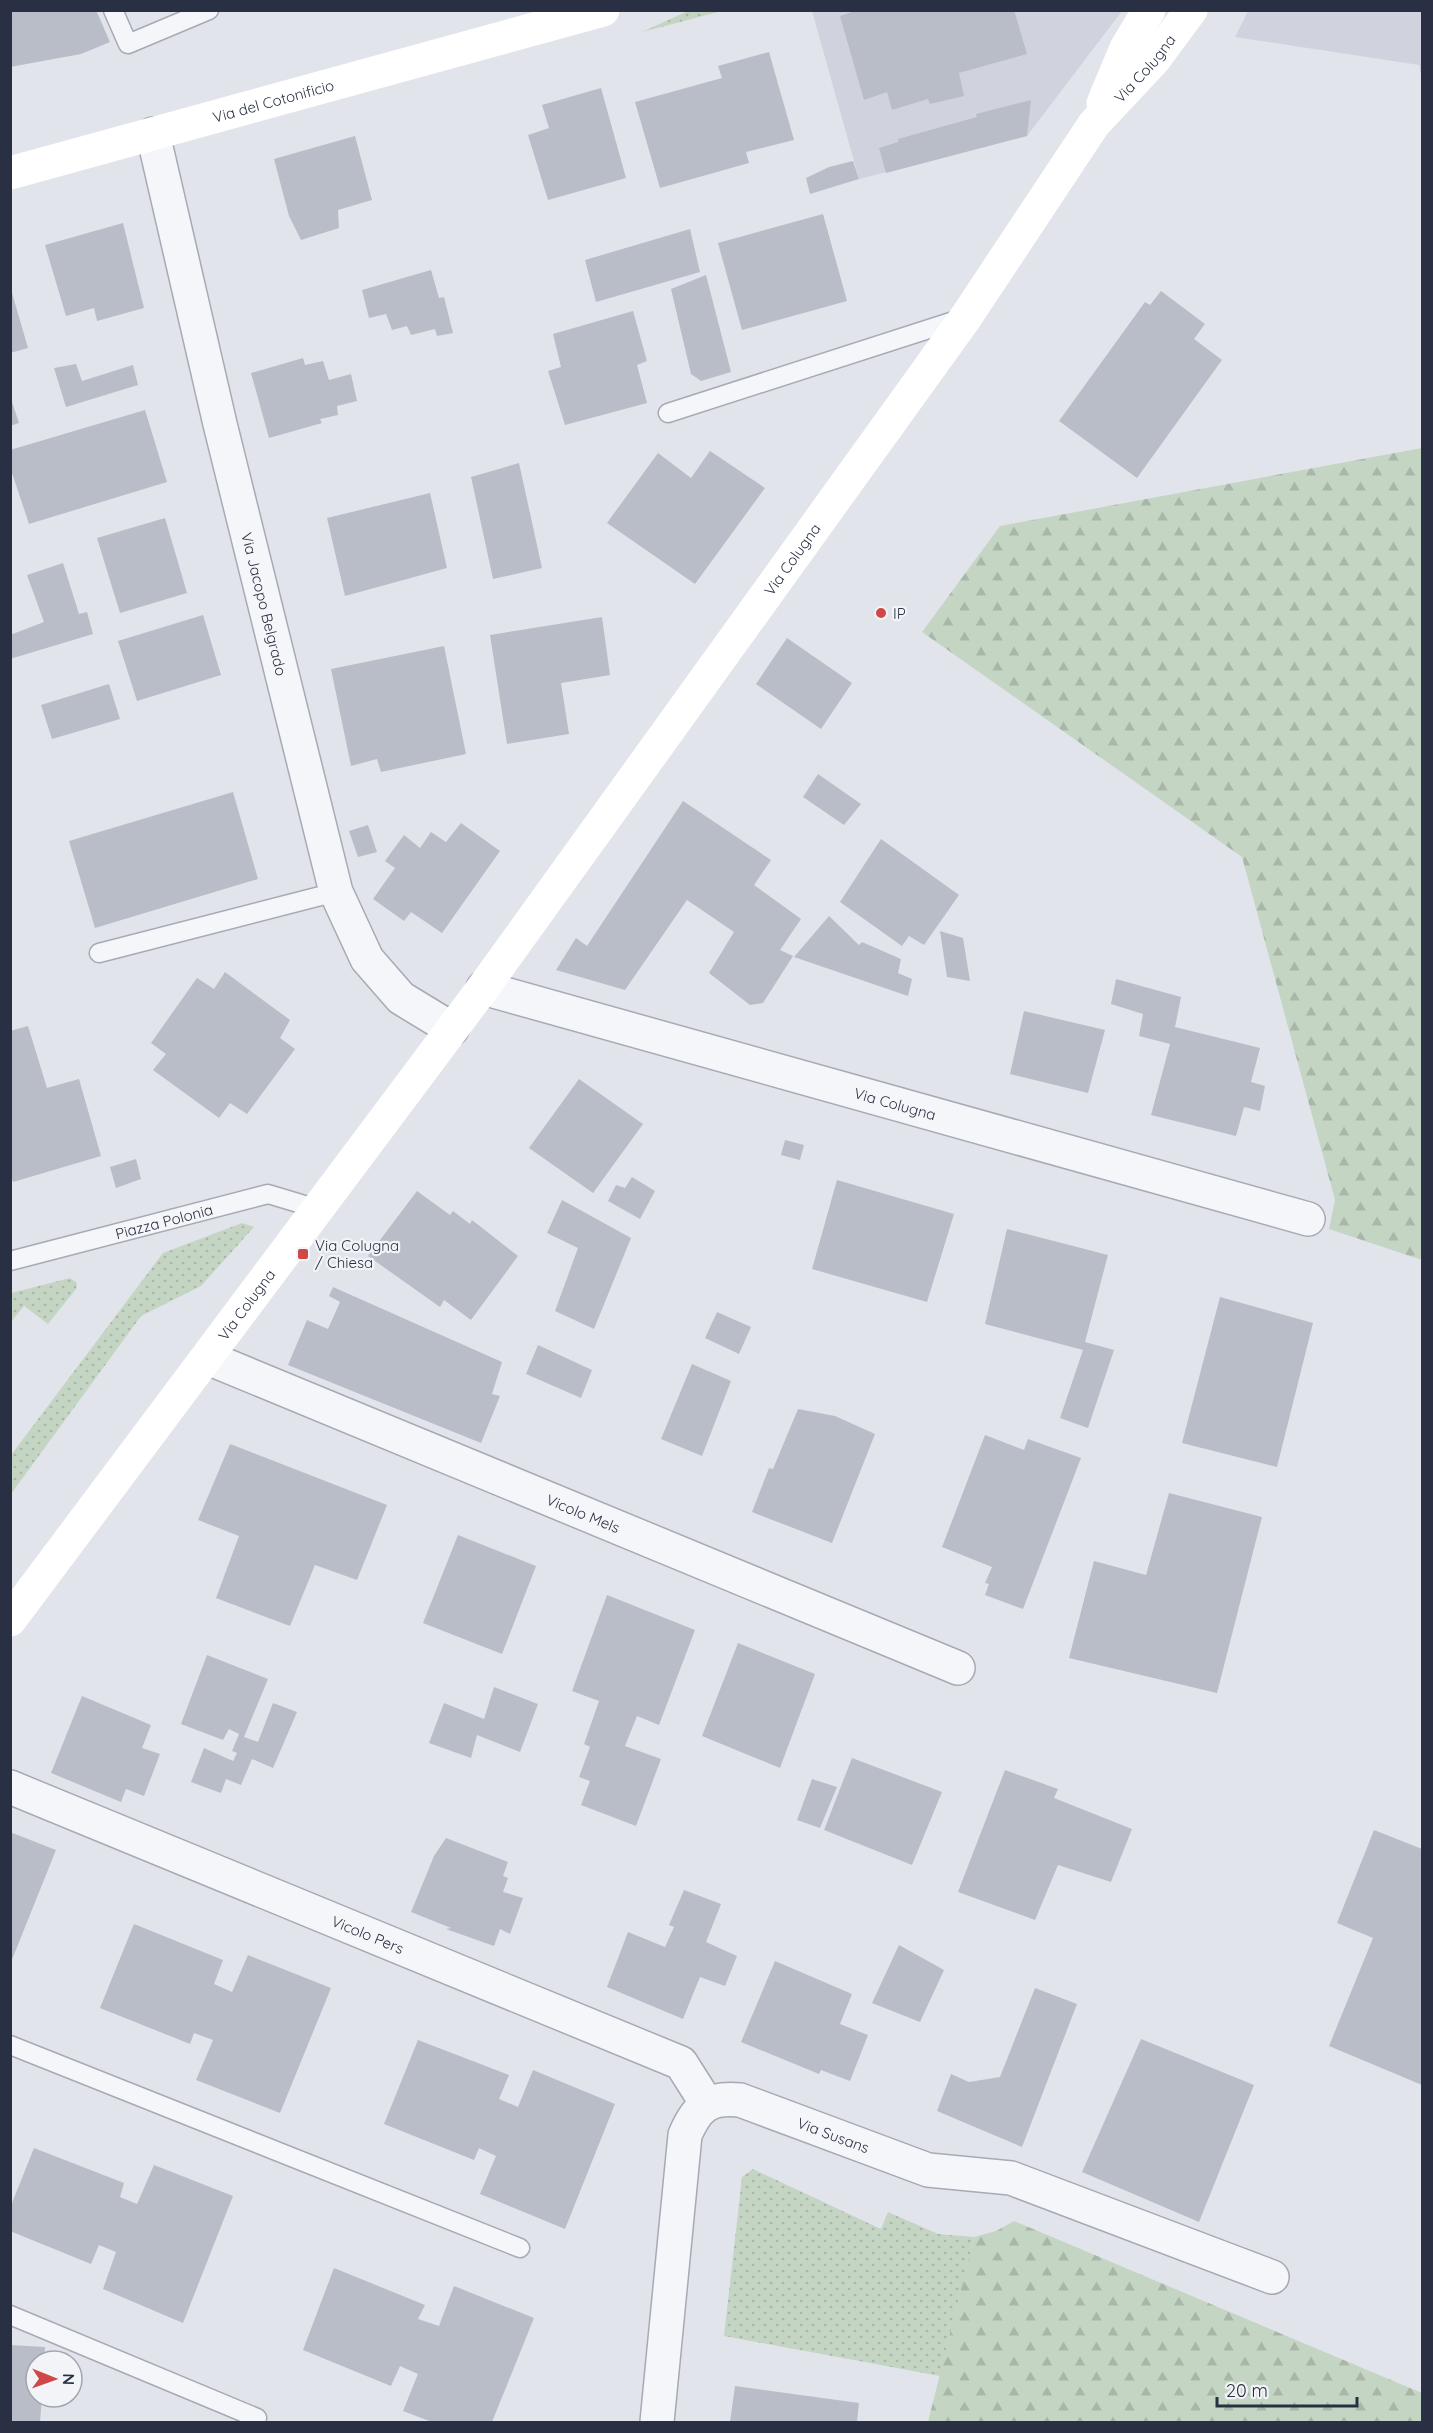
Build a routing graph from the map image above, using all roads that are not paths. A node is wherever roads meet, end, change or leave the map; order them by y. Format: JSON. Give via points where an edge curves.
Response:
{"nodes":[{"id":1,"x":113,"y":10,"type":"edge"},
{"id":2,"x":209,"y":10,"type":"edge"},
{"id":3,"x":574,"y":10,"type":"edge"},
{"id":4,"x":603,"y":10,"type":"edge"},
{"id":5,"x":1149,"y":10,"type":"edge"},
{"id":6,"x":1191,"y":10,"type":"edge"},
{"id":7,"x":537,"y":28,"type":"junction"},
{"id":8,"x":1094,"y":124,"type":"junction"},
{"id":9,"x":153,"y":135,"type":"junction"},
{"id":10,"x":10,"y":173,"type":"edge"},
{"id":11,"x":966,"y":317,"type":"junction"},
{"id":12,"x":668,"y":413,"type":"dead end"},
{"id":13,"x":336,"y":892,"type":"junction"},
{"id":14,"x":99,"y":953,"type":"dead end"},
{"id":15,"x":483,"y":988,"type":"junction"},
{"id":16,"x":452,"y":1029,"type":"junction"},
{"id":17,"x":318,"y":1209,"type":"junction"},
{"id":18,"x":1308,"y":1219,"type":"dead end"},
{"id":19,"x":10,"y":1261,"type":"edge"},
{"id":20,"x":208,"y":1358,"type":"junction"},
{"id":21,"x":10,"y":1620,"type":"edge"},
{"id":22,"x":958,"y":1668,"type":"dead end"},
{"id":23,"x":10,"y":1787,"type":"edge"},
{"id":24,"x":10,"y":2045,"type":"edge"},
{"id":25,"x":707,"y":2104,"type":"junction"},
{"id":26,"x":520,"y":2248,"type":"dead end"},
{"id":27,"x":1272,"y":2277,"type":"dead end"},
{"id":28,"x":10,"y":2315,"type":"edge"},
{"id":29,"x":256,"y":2422,"type":"edge"},
{"id":30,"x":657,"y":2422,"type":"edge"}],
"edges":[{"from":1,"to":2,"type":"lane","via":[[128,44]]},
{"from":3,"to":7,"type":"street","name":"Via del Cotonificio"},
{"from":4,"to":7,"type":"street","name":"Via del Cotonificio"},
{"from":5,"to":8,"type":"street","name":"Via Colugna","via":[[1126,48]]},
{"from":6,"to":8,"type":"street","name":"Via Colugna","via":[[1154,60]]},
{"from":7,"to":9,"type":"street","name":"Via del Cotonificio"},
{"from":8,"to":11,"type":"street","name":"Via Colugna"},
{"from":9,"to":10,"type":"street","name":"Via del Cotonificio"},
{"from":9,"to":13,"type":"street","name":"Via Jacopo Belgrado"},
{"from":11,"to":12,"type":"lane"},
{"from":11,"to":15,"type":"street","name":"Via Colugna"},
{"from":13,"to":14,"type":"lane"},
{"from":13,"to":16,"type":"street","name":"Via Jacopo Belgrado","via":[[367,958],[401,998]]},
{"from":15,"to":16,"type":"street","name":"Via Colugna"},
{"from":15,"to":18,"type":"street","name":"Via Colugna"},
{"from":16,"to":17,"type":"street","name":"Via Colugna"},
{"from":17,"to":19,"type":"lane","name":"Piazza Polonia","via":[[268,1194]]},
{"from":17,"to":20,"type":"street","name":"Via Colugna"},
{"from":20,"to":21,"type":"street","name":"Via Colugna"},
{"from":20,"to":22,"type":"street","name":"Vicolo Mels"},
{"from":23,"to":25,"type":"street","name":"Vicolo Pers","via":[[681,2063]]},
{"from":24,"to":26,"type":"lane"},
{"from":25,"to":27,"type":"street","name":"Via Susans","via":[[722,2098],[740,2100],[928,2170],[1011,2178]]},
{"from":25,"to":30,"type":"street","via":[[693,2116],[685,2135]]},
{"from":28,"to":29,"type":"lane","via":[[257,2418]]}]}
